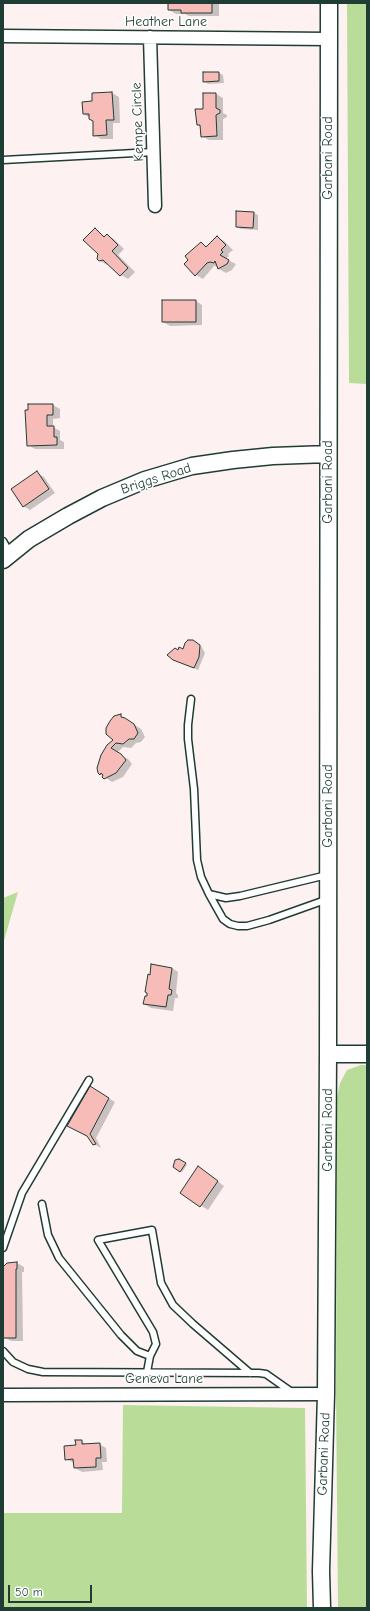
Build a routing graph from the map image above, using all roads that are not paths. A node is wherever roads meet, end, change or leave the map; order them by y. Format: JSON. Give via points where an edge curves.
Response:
{"nodes":[{"id":1,"x":329,"y":3,"type":"edge"},
{"id":2,"x":3,"y":36,"type":"edge"},
{"id":3,"x":150,"y":37,"type":"junction"},
{"id":4,"x":329,"y":39,"type":"junction"},
{"id":5,"x":154,"y":152,"type":"junction"},
{"id":6,"x":3,"y":160,"type":"edge"},
{"id":7,"x":155,"y":206,"type":"dead end"},
{"id":8,"x":328,"y":454,"type":"junction"},
{"id":9,"x":6,"y":551,"type":"edge"},
{"id":10,"x":191,"y":699,"type":"dead end"},
{"id":11,"x":328,"y":874,"type":"junction"},
{"id":12,"x":208,"y":894,"type":"junction"},
{"id":13,"x":328,"y":899,"type":"junction"},
{"id":14,"x":328,"y":1054,"type":"junction"},
{"id":15,"x":367,"y":1054,"type":"edge"},
{"id":16,"x":89,"y":1080,"type":"dead end"},
{"id":17,"x":42,"y":1204,"type":"dead end"},
{"id":18,"x":3,"y":1248,"type":"edge"},
{"id":19,"x":3,"y":1351,"type":"edge"},
{"id":20,"x":150,"y":1356,"type":"junction"},
{"id":21,"x":147,"y":1372,"type":"junction"},
{"id":22,"x":250,"y":1373,"type":"junction"},
{"id":23,"x":294,"y":1394,"type":"junction"},
{"id":24,"x":326,"y":1394,"type":"junction"},
{"id":25,"x":3,"y":1395,"type":"edge"},
{"id":26,"x":322,"y":1608,"type":"edge"}],
"edges":[{"from":1,"to":4,"type":"street","name":"Garbani Road"},
{"from":2,"to":3,"type":"street","name":"Heather Lane"},
{"from":3,"to":4,"type":"street","name":"Heather Lane"},
{"from":3,"to":5,"type":"street","name":"Kempe Circle"},
{"from":4,"to":8,"type":"street","name":"Garbani Road"},
{"from":5,"to":6,"type":"lane"},
{"from":5,"to":7,"type":"street","name":"Kempe Circle"},
{"from":8,"to":9,"type":"street","name":"Briggs Road","via":[[233,460],[192,466],[145,480],[102,498]]},
{"from":8,"to":11,"type":"street","name":"Garbani Road"},
{"from":10,"to":12,"type":"lane","via":[[188,739],[194,789],[197,860]]},
{"from":11,"to":12,"type":"lane","via":[[240,896],[226,898]]},
{"from":11,"to":13,"type":"street","name":"Garbani Road"},
{"from":12,"to":13,"type":"lane","via":[[223,919],[238,926],[269,920]]},
{"from":13,"to":14,"type":"street","name":"Garbani Road"},
{"from":14,"to":15,"type":"street"},
{"from":14,"to":24,"type":"street","name":"Garbani Road"},
{"from":16,"to":18,"type":"lane","via":[[22,1193]]},
{"from":17,"to":20,"type":"lane","via":[[48,1235],[59,1258],[121,1336],[137,1351]]},
{"from":19,"to":21,"type":"lane","via":[[13,1362],[43,1372]]},
{"from":20,"to":21,"type":"lane"},
{"from":20,"to":22,"type":"lane","via":[[156,1344],[153,1332],[98,1240],[152,1230],[161,1283],[173,1305]]},
{"from":21,"to":22,"type":"lane"},
{"from":22,"to":23,"type":"lane","via":[[266,1374]]},
{"from":23,"to":24,"type":"street","name":"Geneva Lane"},
{"from":23,"to":25,"type":"street","name":"Geneva Lane"},
{"from":24,"to":26,"type":"street","name":"Garbani Road"}]}
